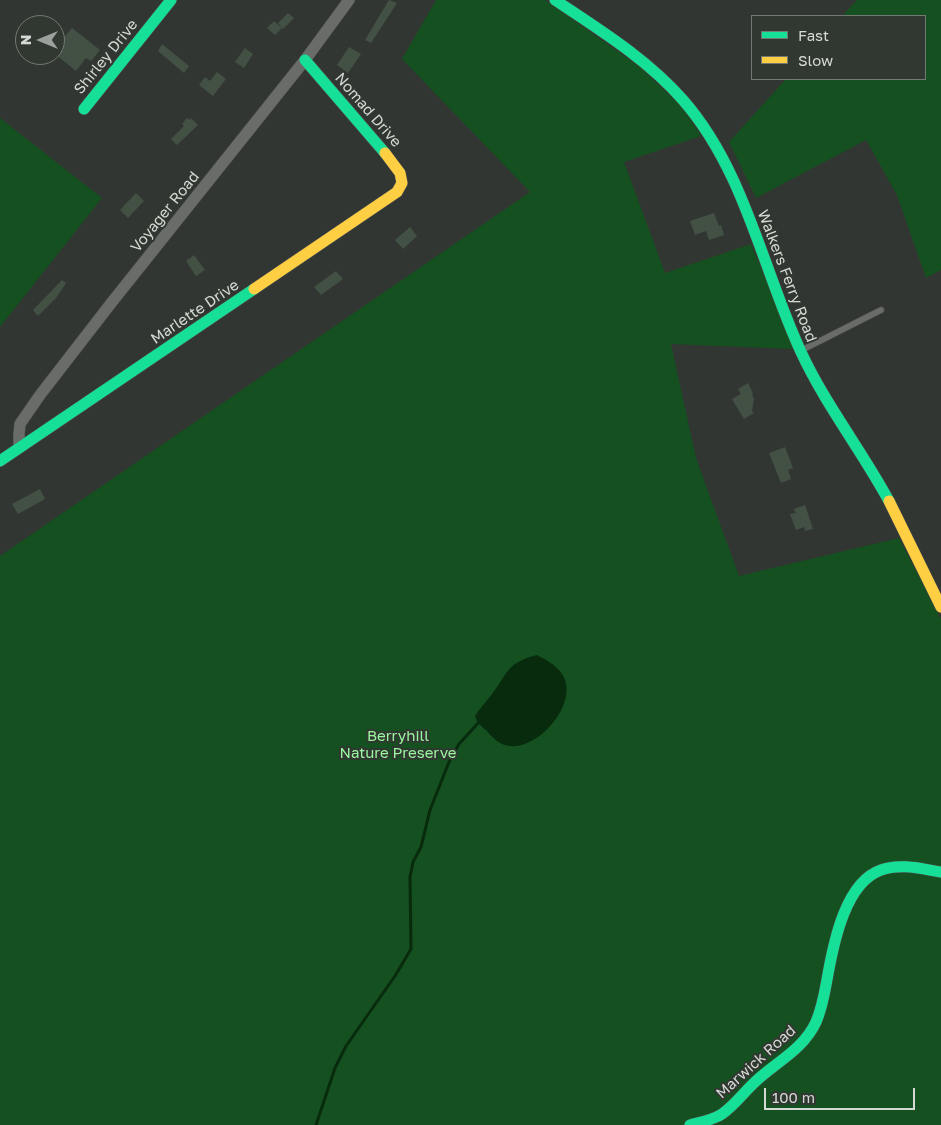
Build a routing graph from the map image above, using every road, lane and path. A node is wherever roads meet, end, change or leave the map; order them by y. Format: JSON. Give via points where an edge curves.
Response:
{"nodes":[{"id":1,"x":171,"y":0,"type":"edge"},
{"id":2,"x":349,"y":0,"type":"edge"},
{"id":3,"x":555,"y":0,"type":"edge"},
{"id":4,"x":305,"y":60,"type":"junction"},
{"id":5,"x":84,"y":109,"type":"dead end"},
{"id":6,"x":402,"y":183,"type":"joint"},
{"id":7,"x":881,"y":310,"type":"dead end"},
{"id":8,"x":800,"y":351,"type":"junction"},
{"id":9,"x":19,"y":448,"type":"junction"},
{"id":10,"x":0,"y":461,"type":"edge"},
{"id":11,"x":941,"y":607,"type":"edge"},
{"id":12,"x":941,"y":872,"type":"edge"},
{"id":13,"x":690,"y":1125,"type":"edge"}],
"edges":[{"from":1,"to":5,"type":"street","name":"Shirley Drive"},
{"from":2,"to":4,"type":"street","name":"Voyager Road"},
{"from":3,"to":8,"type":"street","name":"Walkers Ferry Road","via":[[645,64],[691,110],[736,188]]},
{"from":4,"to":6,"type":"street","name":"Nomad Drive","via":[[394,162]]},
{"from":4,"to":9,"type":"street","name":"Voyager Road","via":[[40,394],[20,424]]},
{"from":6,"to":9,"type":"street","name":"Marlette Drive","via":[[389,199]]},
{"from":7,"to":8,"type":"lane"},
{"from":8,"to":11,"type":"street","name":"Walkers Ferry Road","via":[[888,500]]},
{"from":9,"to":10,"type":"street","name":"Marlette Drive"},
{"from":12,"to":13,"type":"street","name":"Marwick Road","via":[[898,867],[877,871],[862,883],[838,928],[822,1007],[804,1043],[723,1113]]}]}
